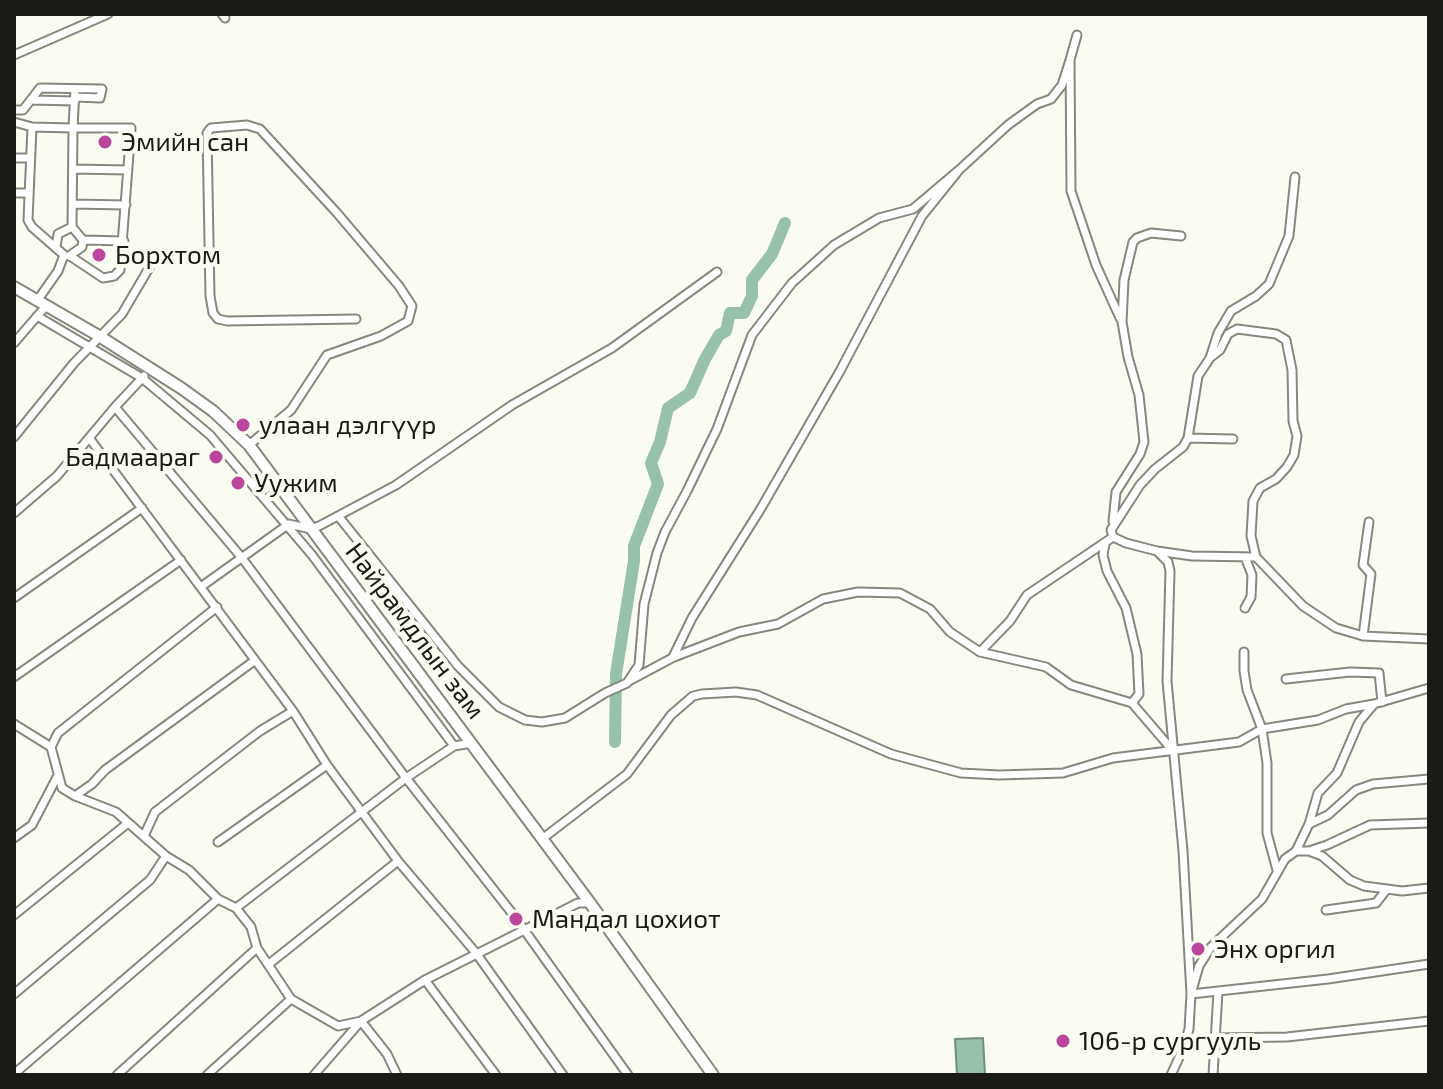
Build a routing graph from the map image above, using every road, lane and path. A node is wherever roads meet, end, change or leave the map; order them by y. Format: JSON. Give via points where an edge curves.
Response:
{"nodes":[{"id":1,"x":108,"y":14,"type":"edge"},
{"id":2,"x":1077,"y":35,"type":"dead end"},
{"id":3,"x":14,"y":55,"type":"edge"},
{"id":4,"x":1070,"y":60,"type":"junction"},
{"id":5,"x":75,"y":96,"type":"junction"},
{"id":6,"x":32,"y":100,"type":"junction"},
{"id":7,"x":18,"y":110,"type":"edge"},
{"id":8,"x":14,"y":122,"type":"edge"},
{"id":9,"x":30,"y":125,"type":"junction"},
{"id":10,"x":73,"y":128,"type":"junction"},
{"id":11,"x":14,"y":158,"type":"edge"},
{"id":12,"x":30,"y":158,"type":"junction"},
{"id":13,"x":73,"y":169,"type":"junction"},
{"id":14,"x":128,"y":170,"type":"junction"},
{"id":15,"x":959,"y":170,"type":"junction"},
{"id":16,"x":1295,"y":177,"type":"dead end"},
{"id":17,"x":14,"y":193,"type":"edge"},
{"id":18,"x":29,"y":193,"type":"junction"},
{"id":19,"x":73,"y":204,"type":"junction"},
{"id":20,"x":126,"y":205,"type":"junction"},
{"id":21,"x":72,"y":227,"type":"junction"},
{"id":22,"x":1181,"y":236,"type":"dead end"},
{"id":23,"x":83,"y":240,"type":"junction"},
{"id":24,"x":124,"y":241,"type":"junction"},
{"id":25,"x":56,"y":247,"type":"junction"},
{"id":26,"x":67,"y":256,"type":"junction"},
{"id":27,"x":149,"y":268,"type":"dead end"},
{"id":28,"x":717,"y":272,"type":"dead end"},
{"id":29,"x":14,"y":287,"type":"edge"},
{"id":30,"x":41,"y":303,"type":"junction"},
{"id":31,"x":37,"y":316,"type":"junction"},
{"id":32,"x":356,"y":319,"type":"dead end"},
{"id":33,"x":1122,"y":322,"type":"junction"},
{"id":34,"x":99,"y":336,"type":"junction"},
{"id":35,"x":14,"y":343,"type":"edge"},
{"id":36,"x":89,"y":347,"type":"junction"},
{"id":37,"x":1210,"y":358,"type":"junction"},
{"id":38,"x":151,"y":369,"type":"junction"},
{"id":39,"x":142,"y":378,"type":"junction"},
{"id":40,"x":115,"y":407,"type":"junction"},
{"id":41,"x":14,"y":437,"type":"edge"},
{"id":42,"x":1188,"y":438,"type":"junction"},
{"id":43,"x":90,"y":439,"type":"junction"},
{"id":44,"x":1233,"y":439,"type":"dead end"},
{"id":45,"x":249,"y":445,"type":"junction"},
{"id":46,"x":277,"y":482,"type":"junction"},
{"id":47,"x":259,"y":493,"type":"junction"},
{"id":48,"x":142,"y":508,"type":"junction"},
{"id":49,"x":14,"y":513,"type":"edge"},
{"id":50,"x":339,"y":517,"type":"junction"},
{"id":51,"x":1369,"y":522,"type":"dead end"},
{"id":52,"x":1113,"y":523,"type":"junction"},
{"id":53,"x":287,"y":526,"type":"junction"},
{"id":54,"x":311,"y":529,"type":"junction"},
{"id":55,"x":1110,"y":539,"type":"junction"},
{"id":56,"x":1157,"y":551,"type":"junction"},
{"id":57,"x":1245,"y":557,"type":"junction"},
{"id":58,"x":1256,"y":557,"type":"junction"},
{"id":59,"x":242,"y":558,"type":"junction"},
{"id":60,"x":181,"y":560,"type":"junction"},
{"id":61,"x":202,"y":586,"type":"junction"},
{"id":62,"x":14,"y":598,"type":"edge"},
{"id":63,"x":217,"y":607,"type":"junction"},
{"id":64,"x":1245,"y":608,"type":"dead end"},
{"id":65,"x":1363,"y":636,"type":"junction"},
{"id":66,"x":1429,"y":639,"type":"edge"},
{"id":67,"x":980,"y":652,"type":"junction"},
{"id":68,"x":1244,"y":652,"type":"dead end"},
{"id":69,"x":673,"y":657,"type":"junction"},
{"id":70,"x":254,"y":661,"type":"junction"},
{"id":71,"x":14,"y":677,"type":"edge"},
{"id":72,"x":1286,"y":679,"type":"dead end"},
{"id":73,"x":626,"y":683,"type":"junction"},
{"id":74,"x":1429,"y":688,"type":"edge"},
{"id":75,"x":1132,"y":703,"type":"junction"},
{"id":76,"x":1378,"y":703,"type":"junction"},
{"id":77,"x":293,"y":711,"type":"junction"},
{"id":78,"x":14,"y":724,"type":"edge"},
{"id":79,"x":1262,"y":729,"type":"junction"},
{"id":80,"x":472,"y":743,"type":"junction"},
{"id":81,"x":454,"y":746,"type":"junction"},
{"id":82,"x":51,"y":747,"type":"junction"},
{"id":83,"x":1174,"y":752,"type":"junction"},
{"id":84,"x":327,"y":765,"type":"junction"},
{"id":85,"x":57,"y":777,"type":"junction"},
{"id":86,"x":406,"y":778,"type":"junction"},
{"id":87,"x":1429,"y":779,"type":"edge"},
{"id":88,"x":75,"y":796,"type":"junction"},
{"id":89,"x":362,"y":813,"type":"junction"},
{"id":90,"x":128,"y":823,"type":"junction"},
{"id":91,"x":1429,"y":823,"type":"edge"},
{"id":92,"x":1309,"y":824,"type":"junction"},
{"id":93,"x":144,"y":836,"type":"junction"},
{"id":94,"x":14,"y":838,"type":"edge"},
{"id":95,"x":542,"y":839,"type":"junction"},
{"id":96,"x":218,"y":842,"type":"dead end"},
{"id":97,"x":1296,"y":851,"type":"junction"},
{"id":98,"x":1309,"y":851,"type":"junction"},
{"id":99,"x":166,"y":856,"type":"junction"},
{"id":100,"x":398,"y":861,"type":"junction"},
{"id":101,"x":1277,"y":870,"type":"junction"},
{"id":102,"x":1429,"y":888,"type":"edge"},
{"id":103,"x":1387,"y":889,"type":"junction"},
{"id":104,"x":218,"y":899,"type":"junction"},
{"id":105,"x":590,"y":903,"type":"junction"},
{"id":106,"x":236,"y":908,"type":"junction"},
{"id":107,"x":1326,"y":910,"type":"dead end"},
{"id":108,"x":14,"y":915,"type":"edge"},
{"id":109,"x":522,"y":930,"type":"junction"},
{"id":110,"x":257,"y":948,"type":"junction"},
{"id":111,"x":476,"y":953,"type":"junction"},
{"id":112,"x":269,"y":964,"type":"junction"},
{"id":113,"x":1429,"y":964,"type":"edge"},
{"id":114,"x":425,"y":980,"type":"junction"},
{"id":115,"x":1218,"y":992,"type":"junction"},
{"id":116,"x":14,"y":994,"type":"edge"},
{"id":117,"x":1191,"y":994,"type":"junction"},
{"id":118,"x":291,"y":999,"type":"junction"},
{"id":119,"x":361,"y":1021,"type":"junction"},
{"id":120,"x":1429,"y":1021,"type":"edge"},
{"id":121,"x":1215,"y":1038,"type":"junction"},
{"id":122,"x":14,"y":1074,"type":"edge"},
{"id":123,"x":117,"y":1075,"type":"edge"},
{"id":124,"x":207,"y":1075,"type":"edge"},
{"id":125,"x":314,"y":1075,"type":"edge"},
{"id":126,"x":397,"y":1075,"type":"edge"},
{"id":127,"x":496,"y":1075,"type":"edge"},
{"id":128,"x":563,"y":1075,"type":"edge"},
{"id":129,"x":628,"y":1075,"type":"edge"},
{"id":130,"x":713,"y":1075,"type":"edge"},
{"id":131,"x":1171,"y":1075,"type":"edge"},
{"id":132,"x":1213,"y":1075,"type":"edge"}],
"edges":[{"from":1,"to":3,"type":"street"},
{"from":2,"to":4,"type":"street"},
{"from":4,"to":15,"type":"street","via":[[1051,99],[1008,125]]},
{"from":4,"to":33,"type":"street","via":[[1071,191]]},
{"from":5,"to":6,"type":"street"},
{"from":5,"to":6,"type":"street","via":[[40,88]]},
{"from":5,"to":10,"type":"street"},
{"from":6,"to":7,"type":"street"},
{"from":7,"to":9,"type":"street"},
{"from":8,"to":9,"type":"street"},
{"from":9,"to":10,"type":"street"},
{"from":9,"to":12,"type":"street"},
{"from":10,"to":13,"type":"street"},
{"from":10,"to":14,"type":"street","via":[[131,128]]},
{"from":11,"to":12,"type":"street"},
{"from":12,"to":18,"type":"street"},
{"from":13,"to":14,"type":"street"},
{"from":13,"to":19,"type":"street"},
{"from":14,"to":20,"type":"street"},
{"from":15,"to":69,"type":"street","via":[[922,216],[840,371]]},
{"from":15,"to":73,"type":"street","via":[[913,209],[879,218],[834,245],[792,283],[752,335],[717,429],[657,553],[644,604],[639,665]]},
{"from":16,"to":37,"type":"street","via":[[1289,236],[1269,284],[1231,311]]},
{"from":17,"to":18,"type":"street"},
{"from":18,"to":25,"type":"street","via":[[30,223]]},
{"from":19,"to":20,"type":"street"},
{"from":19,"to":21,"type":"street"},
{"from":20,"to":24,"type":"street"},
{"from":21,"to":23,"type":"street"},
{"from":21,"to":25,"type":"street","via":[[58,234]]},
{"from":22,"to":33,"type":"street","via":[[1151,233],[1133,242]]},
{"from":23,"to":24,"type":"street"},
{"from":23,"to":26,"type":"street","via":[[79,251]]},
{"from":24,"to":26,"type":"street","via":[[122,263],[114,276],[103,278]]},
{"from":25,"to":26,"type":"street"},
{"from":26,"to":30,"type":"street"},
{"from":27,"to":34,"type":"street","via":[[122,314]]},
{"from":28,"to":50,"type":"street","via":[[612,348],[512,405],[396,485]]},
{"from":29,"to":30,"type":"main road","name":"Найрамдлын зам"},
{"from":30,"to":31,"type":"street"},
{"from":30,"to":34,"type":"main road","name":"Найрамдлын зам"},
{"from":31,"to":35,"type":"street"},
{"from":31,"to":36,"type":"street"},
{"from":32,"to":45,"type":"street","via":[[227,321],[213,313],[207,133],[211,128],[260,129],[412,306],[408,321],[327,355],[291,410]]},
{"from":33,"to":52,"type":"street","via":[[1144,442],[1116,492]]},
{"from":34,"to":36,"type":"street"},
{"from":34,"to":38,"type":"main road","name":"Найрамдлын зам"},
{"from":36,"to":39,"type":"street"},
{"from":36,"to":41,"type":"street"},
{"from":37,"to":42,"type":"street","via":[[1198,376]]},
{"from":37,"to":58,"type":"street","via":[[1237,329],[1286,340],[1297,436],[1287,467],[1260,488],[1253,501]]},
{"from":38,"to":39,"type":"street"},
{"from":38,"to":45,"type":"main road","name":"Найрамдлын зам","via":[[213,411]]},
{"from":39,"to":40,"type":"street"},
{"from":39,"to":47,"type":"street","via":[[210,435]]},
{"from":40,"to":43,"type":"street"},
{"from":40,"to":59,"type":"street"},
{"from":42,"to":44,"type":"street"},
{"from":42,"to":52,"type":"street","via":[[1140,485]]},
{"from":43,"to":48,"type":"street"},
{"from":43,"to":49,"type":"street"},
{"from":45,"to":46,"type":"main road","name":"Найрамдлын зам"},
{"from":46,"to":47,"type":"street"},
{"from":46,"to":54,"type":"main road","name":"Найрамдлын зам"},
{"from":47,"to":53,"type":"street"},
{"from":48,"to":60,"type":"street"},
{"from":48,"to":62,"type":"street"},
{"from":50,"to":54,"type":"street"},
{"from":50,"to":73,"type":"street","via":[[458,666],[499,707],[525,720],[552,721]]},
{"from":51,"to":65,"type":"street","via":[[1363,565],[1371,574]]},
{"from":52,"to":55,"type":"street"},
{"from":53,"to":54,"type":"street"},
{"from":53,"to":59,"type":"street"},
{"from":53,"to":81,"type":"street"},
{"from":54,"to":80,"type":"main road","name":"Найрамдлын зам"},
{"from":55,"to":56,"type":"street"},
{"from":55,"to":67,"type":"street","via":[[1027,595]]},
{"from":55,"to":75,"type":"street","via":[[1103,555],[1126,608],[1137,654],[1139,694]]},
{"from":56,"to":57,"type":"street"},
{"from":56,"to":83,"type":"street","via":[[1170,571],[1167,681]]},
{"from":57,"to":58,"type":"street"},
{"from":57,"to":64,"type":"street","via":[[1252,575]]},
{"from":58,"to":65,"type":"street","via":[[1303,606],[1336,628]]},
{"from":59,"to":61,"type":"street"},
{"from":59,"to":86,"type":"street"},
{"from":60,"to":61,"type":"street"},
{"from":60,"to":71,"type":"street"},
{"from":61,"to":63,"type":"street"},
{"from":63,"to":70,"type":"street"},
{"from":63,"to":82,"type":"street","via":[[58,733]]},
{"from":65,"to":66,"type":"street"},
{"from":67,"to":69,"type":"street","via":[[950,632],[930,609],[900,593],[873,592],[823,599],[778,624],[739,632]]},
{"from":67,"to":75,"type":"street","via":[[1046,667],[1071,685]]},
{"from":68,"to":79,"type":"street","via":[[1247,690]]},
{"from":69,"to":73,"type":"street"},
{"from":70,"to":77,"type":"street"},
{"from":70,"to":88,"type":"street"},
{"from":72,"to":76,"type":"street","via":[[1379,673]]},
{"from":74,"to":76,"type":"street"},
{"from":75,"to":83,"type":"street"},
{"from":76,"to":79,"type":"street"},
{"from":76,"to":92,"type":"street","via":[[1359,722],[1337,773],[1318,793]]},
{"from":77,"to":84,"type":"street"},
{"from":77,"to":93,"type":"street","via":[[155,812]]},
{"from":78,"to":82,"type":"street"},
{"from":79,"to":83,"type":"street","via":[[1239,742]]},
{"from":79,"to":101,"type":"street","via":[[1267,833]]},
{"from":80,"to":81,"type":"street"},
{"from":80,"to":95,"type":"main road","name":"Найрамдлын зам"},
{"from":81,"to":86,"type":"street"},
{"from":82,"to":85,"type":"street"},
{"from":83,"to":95,"type":"street","via":[[1113,758],[1063,773],[961,773],[891,754],[757,695],[702,694],[671,715],[627,774]]},
{"from":83,"to":117,"type":"street"},
{"from":84,"to":89,"type":"street"},
{"from":84,"to":96,"type":"street"},
{"from":85,"to":88,"type":"street"},
{"from":85,"to":94,"type":"street","via":[[32,825]]},
{"from":86,"to":89,"type":"street"},
{"from":86,"to":109,"type":"street"},
{"from":87,"to":92,"type":"street","via":[[1356,790]]},
{"from":88,"to":90,"type":"street","via":[[116,812]]},
{"from":89,"to":100,"type":"street"},
{"from":89,"to":106,"type":"street"},
{"from":90,"to":93,"type":"street"},
{"from":90,"to":108,"type":"street"},
{"from":91,"to":98,"type":"street","via":[[1370,825]]},
{"from":92,"to":97,"type":"street"},
{"from":93,"to":99,"type":"street"},
{"from":95,"to":105,"type":"main road","name":"Найрамдлын зам"},
{"from":97,"to":98,"type":"street"},
{"from":97,"to":101,"type":"street"},
{"from":98,"to":103,"type":"street","via":[[1350,880]]},
{"from":99,"to":104,"type":"street"},
{"from":99,"to":116,"type":"street","via":[[150,880]]},
{"from":100,"to":111,"type":"street"},
{"from":100,"to":112,"type":"street"},
{"from":101,"to":117,"type":"street","via":[[1262,899],[1211,947]]},
{"from":102,"to":103,"type":"street"},
{"from":103,"to":107,"type":"street","via":[[1376,903]]},
{"from":104,"to":106,"type":"street"},
{"from":104,"to":122,"type":"street"},
{"from":105,"to":109,"type":"street","via":[[578,903]]},
{"from":105,"to":130,"type":"main road","name":"Найрамдлын зам"},
{"from":106,"to":110,"type":"street","via":[[251,927]]},
{"from":109,"to":111,"type":"street"},
{"from":109,"to":129,"type":"street"},
{"from":110,"to":112,"type":"street"},
{"from":110,"to":123,"type":"street"},
{"from":111,"to":114,"type":"street"},
{"from":111,"to":128,"type":"street"},
{"from":112,"to":118,"type":"street"},
{"from":113,"to":115,"type":"street"},
{"from":114,"to":119,"type":"street"},
{"from":114,"to":127,"type":"street"},
{"from":115,"to":117,"type":"street"},
{"from":115,"to":121,"type":"street"},
{"from":117,"to":131,"type":"street","via":[[1189,1029]]},
{"from":118,"to":119,"type":"street","via":[[338,1026]]},
{"from":118,"to":124,"type":"street"},
{"from":119,"to":125,"type":"street"},
{"from":119,"to":126,"type":"street"},
{"from":120,"to":121,"type":"street","via":[[1287,1037]]},
{"from":121,"to":132,"type":"street"}]}
